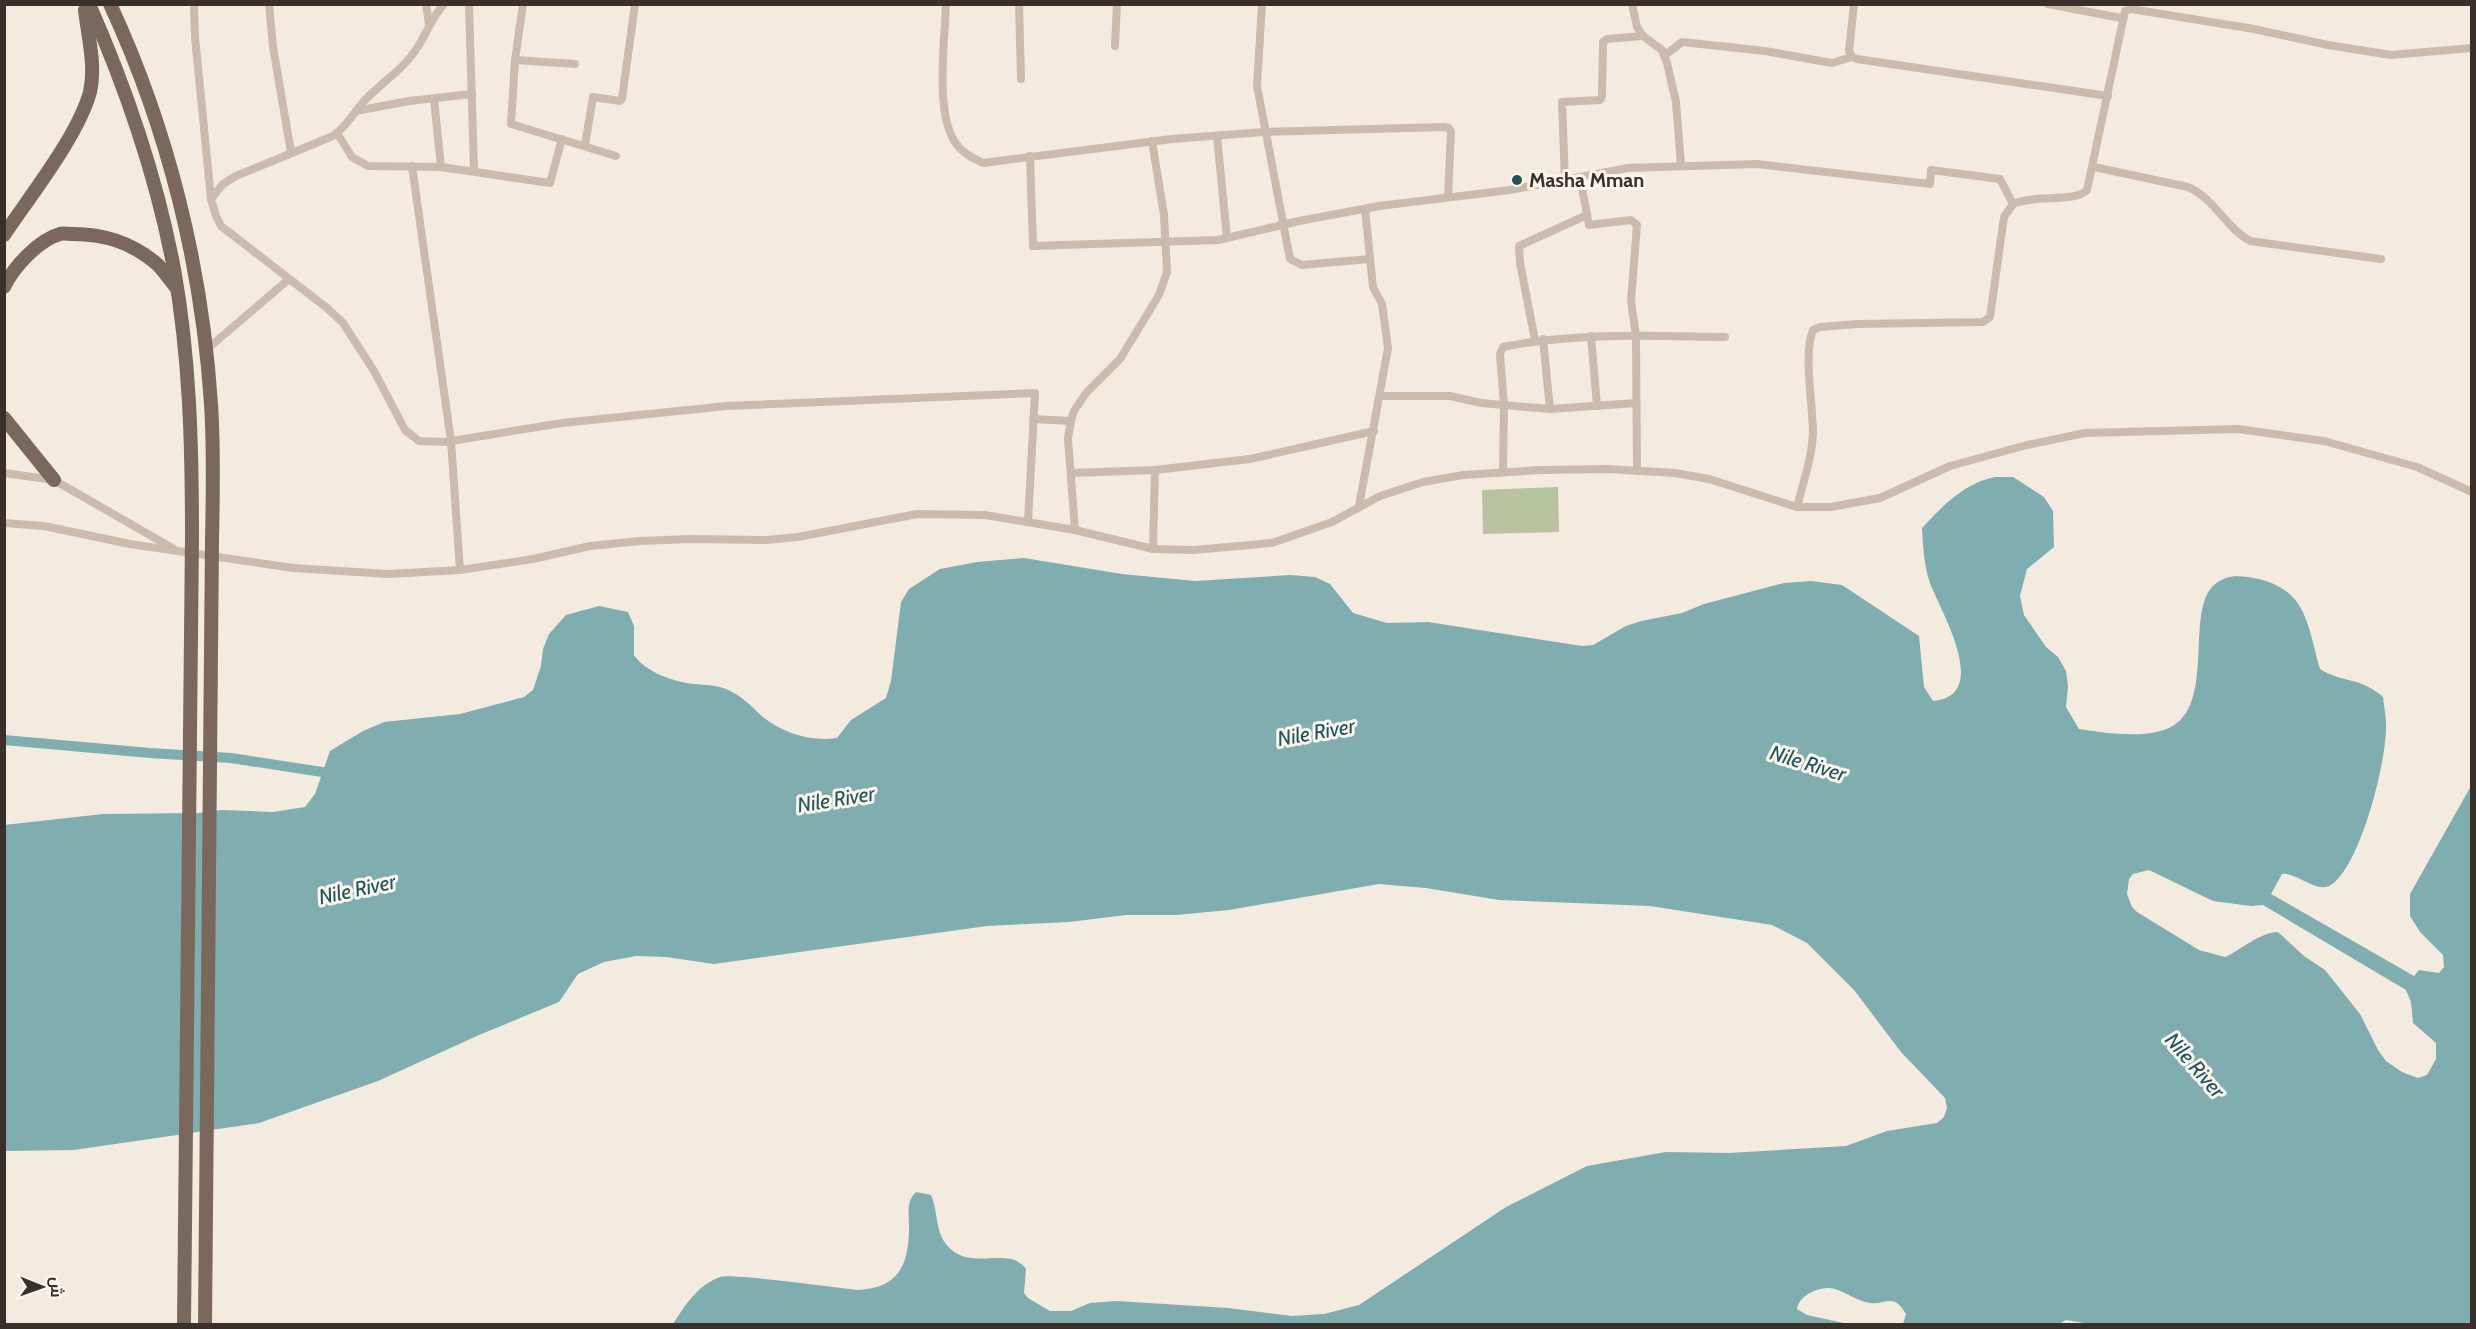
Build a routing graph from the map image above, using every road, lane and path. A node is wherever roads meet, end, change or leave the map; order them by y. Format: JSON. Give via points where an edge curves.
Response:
{"nodes":[{"id":1,"x":84,"y":4,"type":"edge"},
{"id":2,"x":89,"y":4,"type":"edge"},
{"id":3,"x":110,"y":4,"type":"edge"},
{"id":4,"x":194,"y":4,"type":"edge"},
{"id":5,"x":269,"y":4,"type":"edge"},
{"id":6,"x":426,"y":4,"type":"edge"},
{"id":7,"x":444,"y":4,"type":"edge"},
{"id":8,"x":469,"y":4,"type":"edge"},
{"id":9,"x":523,"y":4,"type":"edge"},
{"id":10,"x":635,"y":4,"type":"edge"},
{"id":11,"x":946,"y":4,"type":"edge"},
{"id":12,"x":1018,"y":4,"type":"edge"},
{"id":13,"x":1118,"y":4,"type":"edge"},
{"id":14,"x":1262,"y":4,"type":"edge"},
{"id":15,"x":1632,"y":4,"type":"edge"},
{"id":16,"x":1854,"y":4,"type":"edge"},
{"id":17,"x":2048,"y":4,"type":"edge"},
{"id":18,"x":2121,"y":18,"type":"junction"},
{"id":19,"x":429,"y":25,"type":"junction"},
{"id":20,"x":1643,"y":36,"type":"junction"},
{"id":21,"x":1115,"y":46,"type":"dead end"},
{"id":22,"x":2472,"y":48,"type":"edge"},
{"id":23,"x":1664,"y":56,"type":"junction"},
{"id":24,"x":1852,"y":57,"type":"junction"},
{"id":25,"x":515,"y":60,"type":"junction"},
{"id":26,"x":575,"y":64,"type":"dead end"},
{"id":27,"x":1021,"y":79,"type":"dead end"},
{"id":28,"x":472,"y":94,"type":"junction"},
{"id":29,"x":2108,"y":96,"type":"junction"},
{"id":30,"x":434,"y":99,"type":"junction"},
{"id":31,"x":356,"y":111,"type":"junction"},
{"id":32,"x":1264,"y":132,"type":"junction"},
{"id":33,"x":337,"y":133,"type":"junction"},
{"id":34,"x":1217,"y":136,"type":"junction"},
{"id":35,"x":562,"y":139,"type":"junction"},
{"id":36,"x":1152,"y":141,"type":"junction"},
{"id":37,"x":585,"y":145,"type":"junction"},
{"id":38,"x":291,"y":152,"type":"junction"},
{"id":39,"x":616,"y":156,"type":"dead end"},
{"id":40,"x":1030,"y":156,"type":"junction"},
{"id":41,"x":1681,"y":165,"type":"junction"},
{"id":42,"x":412,"y":166,"type":"junction"},
{"id":43,"x":441,"y":167,"type":"junction"},
{"id":44,"x":2094,"y":167,"type":"junction"},
{"id":45,"x":474,"y":171,"type":"junction"},
{"id":46,"x":1580,"y":177,"type":"junction"},
{"id":47,"x":1565,"y":180,"type":"junction"},
{"id":48,"x":1448,"y":197,"type":"junction"},
{"id":49,"x":211,"y":198,"type":"junction"},
{"id":50,"x":2013,"y":204,"type":"junction"},
{"id":51,"x":1365,"y":209,"type":"junction"},
{"id":52,"x":1587,"y":215,"type":"junction"},
{"id":53,"x":1283,"y":225,"type":"junction"},
{"id":54,"x":4,"y":235,"type":"edge"},
{"id":55,"x":1227,"y":238,"type":"junction"},
{"id":56,"x":1166,"y":241,"type":"junction"},
{"id":57,"x":1370,"y":259,"type":"junction"},
{"id":58,"x":2381,"y":259,"type":"dead end"},
{"id":59,"x":289,"y":279,"type":"junction"},
{"id":60,"x":176,"y":286,"type":"junction"},
{"id":61,"x":4,"y":287,"type":"edge"},
{"id":62,"x":1591,"y":336,"type":"junction"},
{"id":63,"x":1636,"y":336,"type":"junction"},
{"id":64,"x":1725,"y":337,"type":"dead end"},
{"id":65,"x":1539,"y":340,"type":"junction"},
{"id":66,"x":206,"y":350,"type":"junction"},
{"id":67,"x":1380,"y":396,"type":"junction"},
{"id":68,"x":1636,"y":403,"type":"junction"},
{"id":69,"x":1504,"y":405,"type":"junction"},
{"id":70,"x":1597,"y":406,"type":"junction"},
{"id":71,"x":1550,"y":409,"type":"junction"},
{"id":72,"x":4,"y":418,"type":"edge"},
{"id":73,"x":1033,"y":419,"type":"junction"},
{"id":74,"x":1071,"y":421,"type":"junction"},
{"id":75,"x":1374,"y":431,"type":"junction"},
{"id":76,"x":451,"y":441,"type":"junction"},
{"id":77,"x":1155,"y":470,"type":"junction"},
{"id":78,"x":1637,"y":471,"type":"junction"},
{"id":79,"x":1503,"y":472,"type":"junction"},
{"id":80,"x":4,"y":473,"type":"edge"},
{"id":81,"x":1072,"y":473,"type":"junction"},
{"id":82,"x":54,"y":480,"type":"junction"},
{"id":83,"x":2472,"y":492,"type":"edge"},
{"id":84,"x":1359,"y":506,"type":"junction"},
{"id":85,"x":1797,"y":507,"type":"junction"},
{"id":86,"x":1028,"y":522,"type":"junction"},
{"id":87,"x":4,"y":523,"type":"edge"},
{"id":88,"x":1075,"y":530,"type":"junction"},
{"id":89,"x":1153,"y":549,"type":"junction"},
{"id":90,"x":180,"y":552,"type":"junction"},
{"id":91,"x":460,"y":570,"type":"junction"},
{"id":92,"x":184,"y":1324,"type":"edge"},
{"id":93,"x":204,"y":1324,"type":"edge"}],
"edges":[{"from":1,"to":54,"type":"main road","via":[[92,60],[90,92],[71,134]]},
{"from":2,"to":60,"type":"main road","via":[[141,141]]},
{"from":3,"to":66,"type":"main road","via":[[147,95],[172,173],[190,249]]},
{"from":4,"to":49,"type":"street"},
{"from":5,"to":38,"type":"street"},
{"from":6,"to":19,"type":"street"},
{"from":7,"to":19,"type":"street"},
{"from":8,"to":28,"type":"street"},
{"from":9,"to":25,"type":"street"},
{"from":10,"to":37,"type":"street","via":[[622,99],[592,99]]},
{"from":11,"to":40,"type":"street","via":[[943,105],[956,144],[983,163]]},
{"from":12,"to":27,"type":"street"},
{"from":13,"to":21,"type":"street"},
{"from":14,"to":32,"type":"street","via":[[1257,86]]},
{"from":15,"to":20,"type":"street"},
{"from":16,"to":24,"type":"street","via":[[1849,51]]},
{"from":17,"to":18,"type":"street"},
{"from":18,"to":22,"type":"street","via":[[2132,9],[2391,55]]},
{"from":18,"to":29,"type":"street"},
{"from":19,"to":31,"type":"street","via":[[408,59]]},
{"from":20,"to":23,"type":"street"},
{"from":20,"to":47,"type":"street","via":[[1603,42],[1600,100],[1562,102]]},
{"from":23,"to":24,"type":"street","via":[[1682,42],[1832,63]]},
{"from":23,"to":41,"type":"street","via":[[1676,102]]},
{"from":24,"to":29,"type":"street"},
{"from":25,"to":26,"type":"street"},
{"from":25,"to":35,"type":"street","via":[[511,124]]},
{"from":28,"to":30,"type":"street"},
{"from":28,"to":45,"type":"street"},
{"from":29,"to":44,"type":"street"},
{"from":30,"to":31,"type":"street"},
{"from":30,"to":43,"type":"street"},
{"from":31,"to":33,"type":"street"},
{"from":32,"to":34,"type":"street"},
{"from":32,"to":48,"type":"street","via":[[1449,128]]},
{"from":32,"to":53,"type":"street"},
{"from":33,"to":38,"type":"street"},
{"from":33,"to":42,"type":"street","via":[[356,161],[368,166]]},
{"from":34,"to":36,"type":"street"},
{"from":34,"to":55,"type":"street"},
{"from":35,"to":37,"type":"street"},
{"from":35,"to":45,"type":"street","via":[[551,183]]},
{"from":36,"to":40,"type":"street"},
{"from":36,"to":56,"type":"street"},
{"from":37,"to":39,"type":"street"},
{"from":38,"to":49,"type":"street","via":[[236,176]]},
{"from":40,"to":56,"type":"street","via":[[1033,246]]},
{"from":41,"to":46,"type":"street","via":[[1615,169]]},
{"from":41,"to":50,"type":"street","via":[[1757,164],[1930,184],[1931,170],[2000,179]]},
{"from":42,"to":43,"type":"street"},
{"from":42,"to":76,"type":"street"},
{"from":43,"to":45,"type":"street"},
{"from":44,"to":50,"type":"street","via":[[2083,194]]},
{"from":44,"to":58,"type":"street","via":[[2188,187],[2207,198],[2238,234],[2250,241]]},
{"from":46,"to":47,"type":"street"},
{"from":46,"to":52,"type":"street"},
{"from":47,"to":48,"type":"street"},
{"from":48,"to":51,"type":"street"},
{"from":49,"to":59,"type":"street","via":[[221,226]]},
{"from":50,"to":85,"type":"street","via":[[2004,217],[1990,317],[1983,322],[1858,324],[1813,330],[1809,375],[1813,436]]},
{"from":51,"to":53,"type":"street"},
{"from":51,"to":57,"type":"street"},
{"from":52,"to":63,"type":"street","via":[[1589,225],[1630,220],[1637,225],[1631,301]]},
{"from":52,"to":65,"type":"street","via":[[1519,246]]},
{"from":53,"to":55,"type":"street"},
{"from":53,"to":57,"type":"street","via":[[1290,259],[1295,263]]},
{"from":55,"to":56,"type":"street"},
{"from":56,"to":74,"type":"street","via":[[1167,272],[1159,295],[1120,359],[1086,393]]},
{"from":57,"to":67,"type":"street","via":[[1373,287],[1382,303],[1388,348]]},
{"from":59,"to":66,"type":"street"},
{"from":59,"to":76,"type":"street","via":[[343,323],[410,436],[419,441]]},
{"from":60,"to":61,"type":"main road","via":[[159,266],[125,243],[97,234],[60,234],[32,251],[11,273]]},
{"from":60,"to":92,"type":"main road","bridge":true,"via":[[191,405]]},
{"from":62,"to":63,"type":"street"},
{"from":62,"to":65,"type":"street"},
{"from":62,"to":70,"type":"street"},
{"from":63,"to":64,"type":"street"},
{"from":63,"to":68,"type":"street"},
{"from":65,"to":69,"type":"street","via":[[1500,349]]},
{"from":65,"to":71,"type":"street"},
{"from":66,"to":93,"type":"main road","bridge":true,"via":[[213,442]]},
{"from":67,"to":69,"type":"street","via":[[1450,396]]},
{"from":67,"to":75,"type":"street"},
{"from":68,"to":70,"type":"street"},
{"from":68,"to":78,"type":"street"},
{"from":69,"to":71,"type":"street"},
{"from":69,"to":79,"type":"street"},
{"from":70,"to":71,"type":"street"},
{"from":72,"to":82,"type":"main road"},
{"from":73,"to":74,"type":"street"},
{"from":73,"to":76,"type":"street","via":[[1035,393],[993,393],[726,406],[562,423]]},
{"from":73,"to":86,"type":"street"},
{"from":74,"to":81,"type":"street","via":[[1068,438]]},
{"from":75,"to":77,"type":"street","via":[[1257,458]]},
{"from":75,"to":84,"type":"street"},
{"from":76,"to":91,"type":"street"},
{"from":77,"to":81,"type":"street"},
{"from":77,"to":89,"type":"street"},
{"from":78,"to":79,"type":"street"},
{"from":78,"to":85,"type":"street","via":[[1709,479]]},
{"from":79,"to":84,"type":"street","via":[[1423,482]]},
{"from":80,"to":82,"type":"street"},
{"from":81,"to":88,"type":"street"},
{"from":82,"to":90,"type":"street"},
{"from":83,"to":85,"type":"street","via":[[2418,466],[2324,441],[2238,429],[2085,433],[1950,466],[1880,498],[1831,507]]},
{"from":84,"to":89,"type":"street","via":[[1332,522],[1272,543],[1194,550]]},
{"from":86,"to":88,"type":"street"},
{"from":86,"to":91,"type":"street","via":[[985,515],[917,514],[798,537],[640,541],[590,546]]},
{"from":87,"to":90,"type":"street","via":[[44,526]]},
{"from":88,"to":89,"type":"street"},
{"from":90,"to":91,"type":"street","via":[[303,568],[389,574]]}]}
